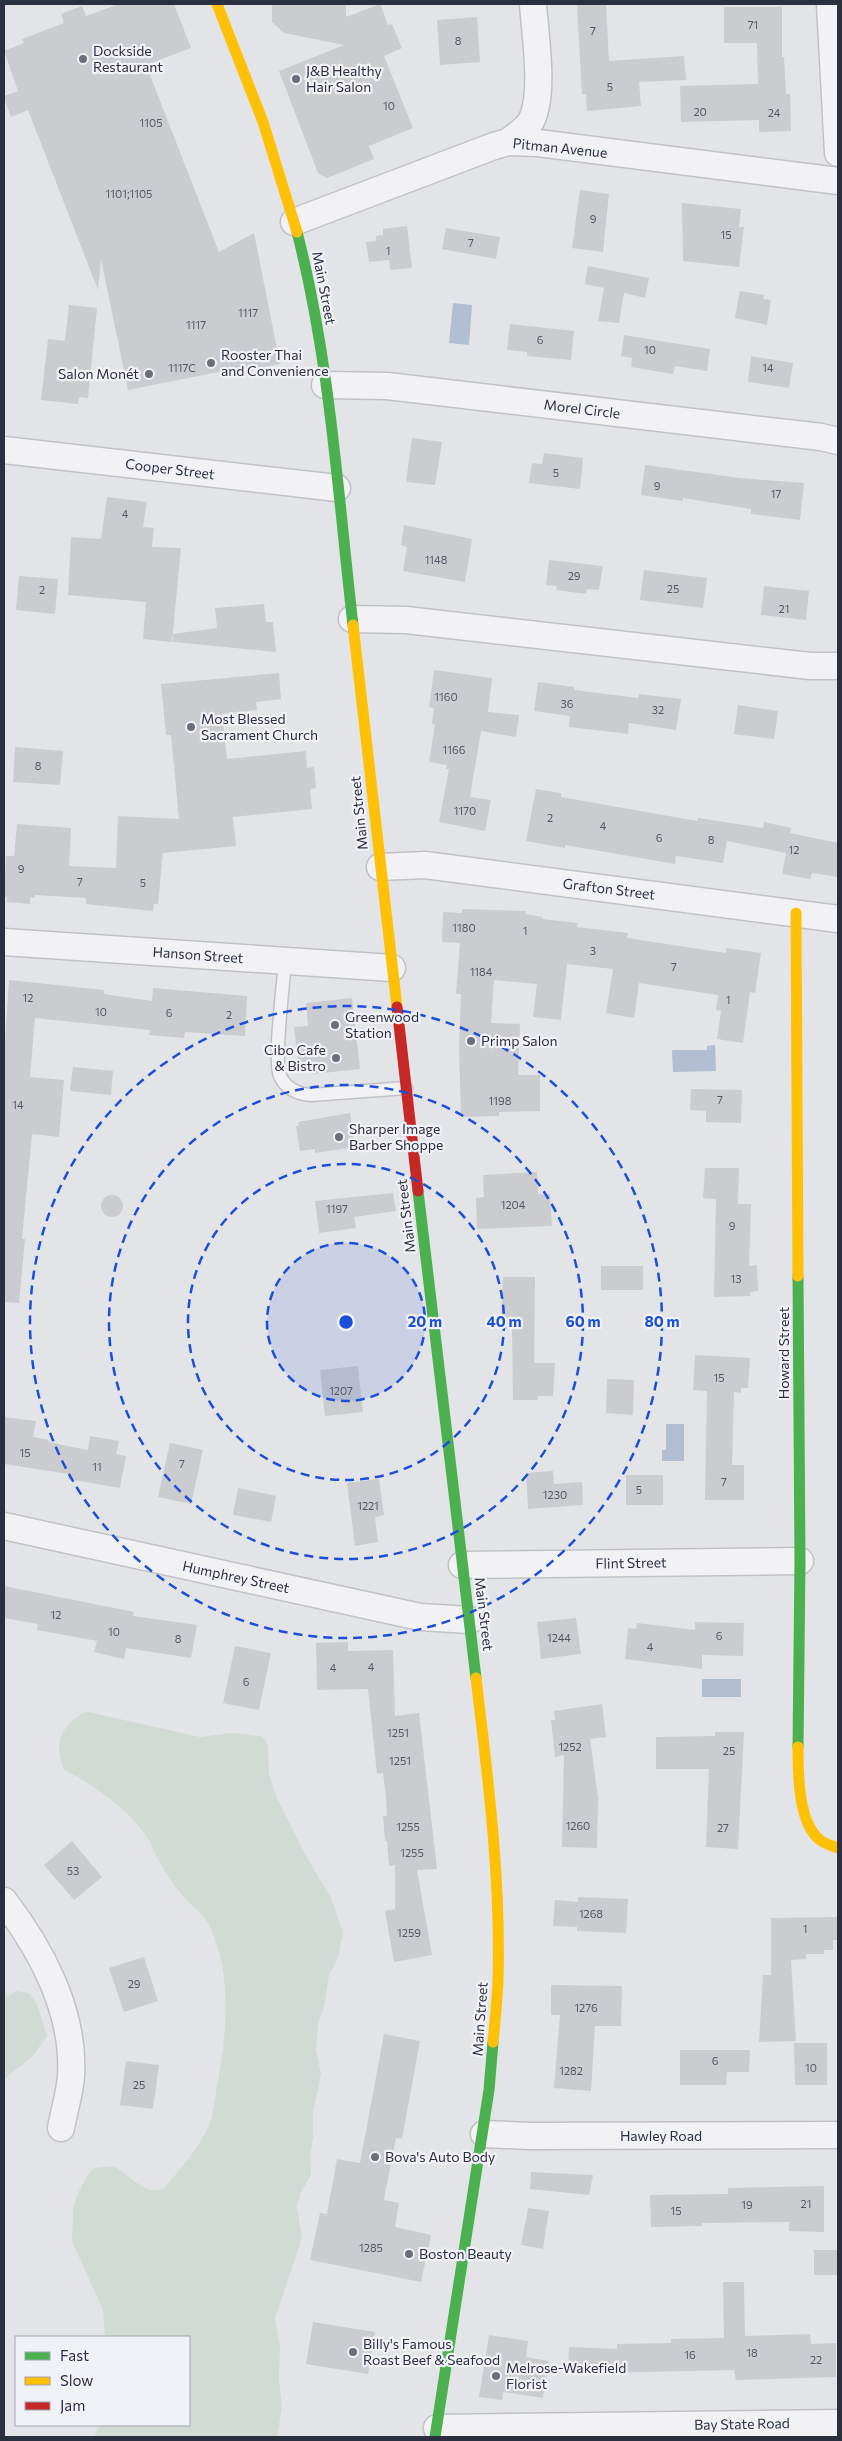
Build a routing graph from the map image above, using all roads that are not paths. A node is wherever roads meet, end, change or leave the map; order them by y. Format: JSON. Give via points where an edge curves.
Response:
{"nodes":[{"id":1,"x":217,"y":4,"type":"edge"},
{"id":2,"x":533,"y":4,"type":"edge"},
{"id":3,"x":830,"y":4,"type":"edge"},
{"id":4,"x":508,"y":142,"type":"junction"},
{"id":5,"x":838,"y":153,"type":"edge"},
{"id":6,"x":838,"y":181,"type":"edge"},
{"id":7,"x":294,"y":222,"type":"junction"},
{"id":8,"x":326,"y":386,"type":"junction"},
{"id":9,"x":838,"y":441,"type":"edge"},
{"id":10,"x":4,"y":450,"type":"edge"},
{"id":11,"x":337,"y":488,"type":"junction"},
{"id":12,"x":352,"y":619,"type":"junction"},
{"id":13,"x":838,"y":666,"type":"edge"},
{"id":14,"x":380,"y":867,"type":"junction"},
{"id":15,"x":796,"y":913,"type":"junction"},
{"id":16,"x":838,"y":919,"type":"edge"},
{"id":17,"x":4,"y":942,"type":"edge"},
{"id":18,"x":286,"y":960,"type":"junction"},
{"id":19,"x":392,"y":968,"type":"junction"},
{"id":20,"x":406,"y":1088,"type":"junction"},
{"id":21,"x":4,"y":1526,"type":"edge"},
{"id":22,"x":800,"y":1561,"type":"junction"},
{"id":23,"x":462,"y":1565,"type":"junction"},
{"id":24,"x":470,"y":1620,"type":"junction"},
{"id":25,"x":838,"y":1848,"type":"edge"},
{"id":26,"x":4,"y":1901,"type":"edge"},
{"id":27,"x":60,"y":2128,"type":"dead end"},
{"id":28,"x":484,"y":2134,"type":"junction"},
{"id":29,"x":838,"y":2135,"type":"edge"},
{"id":30,"x":838,"y":2423,"type":"edge"},
{"id":31,"x":436,"y":2433,"type":"edge"}],
"edges":[{"from":1,"to":7,"type":"main road","name":"Main Street","via":[[276,161]]},
{"from":2,"to":4,"type":"street","via":[[536,103],[528,126]]},
{"from":3,"to":5,"type":"street"},
{"from":4,"to":6,"type":"street","name":"Pitman Avenue","via":[[548,144]]},
{"from":4,"to":7,"type":"street","name":"Pitman Avenue","via":[[457,158]]},
{"from":7,"to":8,"type":"main road","name":"Main Street"},
{"from":8,"to":9,"type":"street","name":"Morel Circle","via":[[387,386]]},
{"from":8,"to":11,"type":"main road","name":"Main Street"},
{"from":10,"to":11,"type":"street","name":"Cooper Street"},
{"from":11,"to":12,"type":"main road","name":"Main Street"},
{"from":12,"to":13,"type":"street","via":[[406,620],[810,666]]},
{"from":12,"to":14,"type":"main road","name":"Main Street"},
{"from":14,"to":15,"type":"street","name":"Grafton Street","via":[[425,865]]},
{"from":14,"to":19,"type":"main road","name":"Main Street"},
{"from":15,"to":16,"type":"street","name":"Grafton Street"},
{"from":15,"to":22,"type":"main road","name":"Howard Street"},
{"from":17,"to":18,"type":"street","name":"Hanson Street"},
{"from":18,"to":19,"type":"street","name":"Hanson Street"},
{"from":18,"to":20,"type":"lane","via":[[277,1066],[284,1083],[299,1093],[311,1095]]},
{"from":19,"to":20,"type":"main road","name":"Main Street"},
{"from":20,"to":23,"type":"main road","name":"Main Street"},
{"from":21,"to":24,"type":"street","name":"Humphrey Street","via":[[420,1617]]},
{"from":22,"to":23,"type":"street","name":"Flint Street"},
{"from":22,"to":25,"type":"main road","name":"Howard Street","via":[[800,1792],[806,1823],[812,1833]]},
{"from":23,"to":24,"type":"main road","name":"Main Street"},
{"from":24,"to":28,"type":"main road","name":"Main Street","via":[[497,1898],[496,2012]]},
{"from":26,"to":27,"type":"street","via":[[38,1953],[66,2024],[71,2075]]},
{"from":28,"to":29,"type":"street","name":"Hawley Road"},
{"from":28,"to":31,"type":"main road","name":"Main Street"},
{"from":30,"to":31,"type":"street","name":"Bay State Road"}]}
